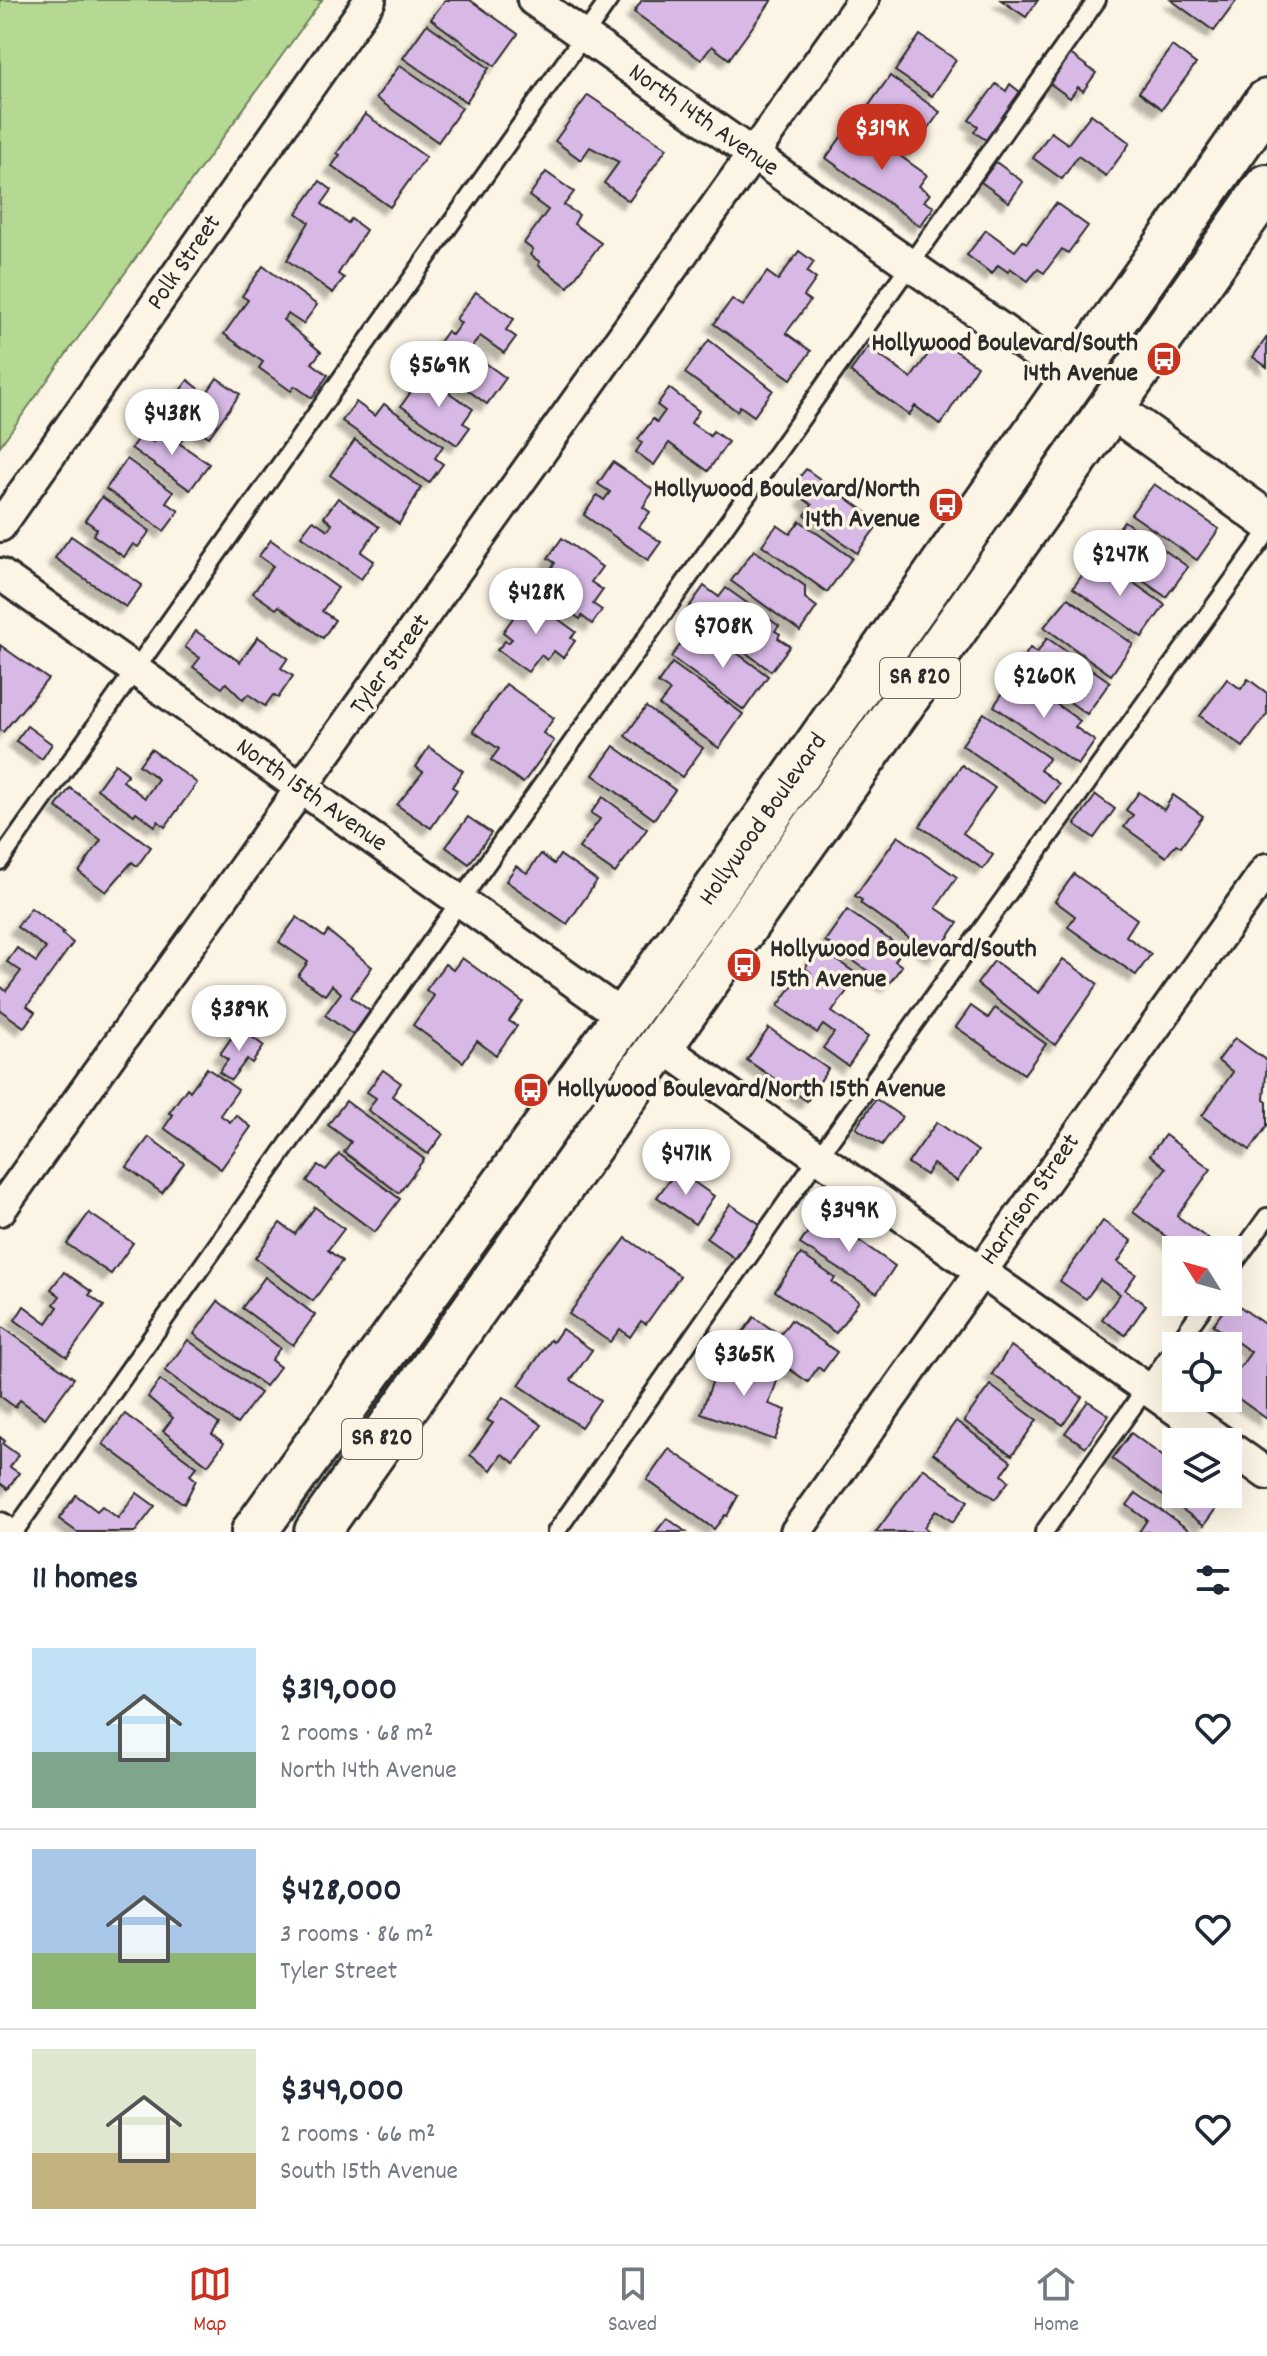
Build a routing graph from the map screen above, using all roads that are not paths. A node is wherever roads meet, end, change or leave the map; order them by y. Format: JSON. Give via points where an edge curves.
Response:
{"nodes":[{"id":1,"x":370,"y":0,"type":"edge"},
{"id":2,"x":533,"y":0,"type":"edge"},
{"id":3,"x":609,"y":0,"type":"edge"},
{"id":4,"x":863,"y":0,"type":"edge"},
{"id":5,"x":1097,"y":0,"type":"edge"},
{"id":6,"x":584,"y":36,"type":"junction"},
{"id":7,"x":1267,"y":102,"type":"edge"},
{"id":8,"x":754,"y":157,"type":"junction"},
{"id":9,"x":1267,"y":187,"type":"edge"},
{"id":10,"x":909,"y":266,"type":"junction"},
{"id":11,"x":1071,"y":378,"type":"junction"},
{"id":12,"x":1111,"y":408,"type":"junction"},
{"id":13,"x":1267,"y":520,"type":"edge"},
{"id":14,"x":0,"y":526,"type":"edge"},
{"id":15,"x":1267,"y":533,"type":"edge"},
{"id":16,"x":0,"y":574,"type":"edge"},
{"id":17,"x":135,"y":671,"type":"junction"},
{"id":18,"x":302,"y":790,"type":"junction"},
{"id":19,"x":0,"y":861,"type":"edge"},
{"id":20,"x":1267,"y":869,"type":"edge"},
{"id":21,"x":460,"y":902,"type":"junction"},
{"id":22,"x":706,"y":904,"type":"junction"},
{"id":23,"x":622,"y":1016,"type":"junction"},
{"id":24,"x":660,"y":1045,"type":"junction"},
{"id":25,"x":819,"y":1156,"type":"junction"},
{"id":26,"x":573,"y":1168,"type":"junction"},
{"id":27,"x":0,"y":1210,"type":"edge"},
{"id":28,"x":1267,"y":1217,"type":"edge"},
{"id":29,"x":1242,"y":1252,"type":"edge"},
{"id":30,"x":981,"y":1269,"type":"junction"},
{"id":31,"x":1197,"y":1316,"type":"edge"},
{"id":32,"x":1146,"y":1388,"type":"junction"},
{"id":33,"x":1202,"y":1428,"type":"edge"},
{"id":34,"x":1242,"y":1456,"type":"edge"},
{"id":35,"x":1267,"y":1474,"type":"edge"},
{"id":36,"x":0,"y":1528,"type":"edge"},
{"id":37,"x":6,"y":1532,"type":"edge"},
{"id":38,"x":14,"y":1532,"type":"edge"},
{"id":39,"x":254,"y":1532,"type":"edge"},
{"id":40,"x":317,"y":1532,"type":"edge"},
{"id":41,"x":556,"y":1532,"type":"edge"},
{"id":42,"x":796,"y":1532,"type":"edge"},
{"id":43,"x":1044,"y":1532,"type":"edge"}],
"edges":[{"from":1,"to":14,"type":"street","name":"Polk Street"},
{"from":2,"to":6,"type":"street","name":"North 14th Avenue"},
{"from":3,"to":6,"type":"lane"},
{"from":4,"to":8,"type":"street","name":"Tyler Street"},
{"from":5,"to":10,"type":"lane"},
{"from":6,"to":8,"type":"street","name":"North 14th Avenue"},
{"from":6,"to":17,"type":"lane"},
{"from":7,"to":11,"type":"main road","name":"Hollywood Boulevard","number":"SR 820"},
{"from":8,"to":10,"type":"street","name":"North 14th Avenue"},
{"from":8,"to":18,"type":"street","name":"Tyler Street"},
{"from":9,"to":12,"type":"main road","name":"Hollywood Boulevard","number":"SR 820"},
{"from":10,"to":11,"type":"street","name":"North 14th Avenue"},
{"from":10,"to":21,"type":"lane"},
{"from":11,"to":22,"type":"main road","name":"Hollywood Boulevard","number":"SR 820"},
{"from":12,"to":13,"type":"street"},
{"from":12,"to":24,"type":"main road","name":"Hollywood Boulevard","number":"SR 820"},
{"from":15,"to":25,"type":"lane"},
{"from":16,"to":17,"type":"street","name":"North 15th Avenue"},
{"from":17,"to":18,"type":"street","name":"North 15th Avenue"},
{"from":17,"to":19,"type":"lane"},
{"from":18,"to":21,"type":"street","name":"North 15th Avenue"},
{"from":18,"to":27,"type":"street","name":"Tyler Street"},
{"from":20,"to":30,"type":"street","name":"Harrison Street"},
{"from":21,"to":23,"type":"street","name":"North 15th Avenue"},
{"from":21,"to":38,"type":"lane"},
{"from":22,"to":23,"type":"main road","name":"Hollywood Boulevard","number":"SR 820"},
{"from":22,"to":24,"type":"main road","via":[[668,999]]},
{"from":23,"to":26,"type":"main road","via":[[616,1056]]},
{"from":23,"to":39,"type":"main road","name":"Hollywood Boulevard","number":"SR 820"},
{"from":24,"to":25,"type":"street"},
{"from":24,"to":26,"type":"main road","name":"Hollywood Boulevard","number":"SR 820"},
{"from":25,"to":30,"type":"street"},
{"from":25,"to":41,"type":"lane"},
{"from":26,"to":40,"type":"main road","name":"Hollywood Boulevard","number":"SR 820"},
{"from":28,"to":29,"type":"lane"},
{"from":30,"to":32,"type":"street"},
{"from":30,"to":42,"type":"street","name":"Harrison Street"},
{"from":31,"to":32,"type":"lane"},
{"from":32,"to":33,"type":"street"},
{"from":32,"to":43,"type":"lane"},
{"from":34,"to":35,"type":"street"},
{"from":36,"to":37,"type":"street"}]}
